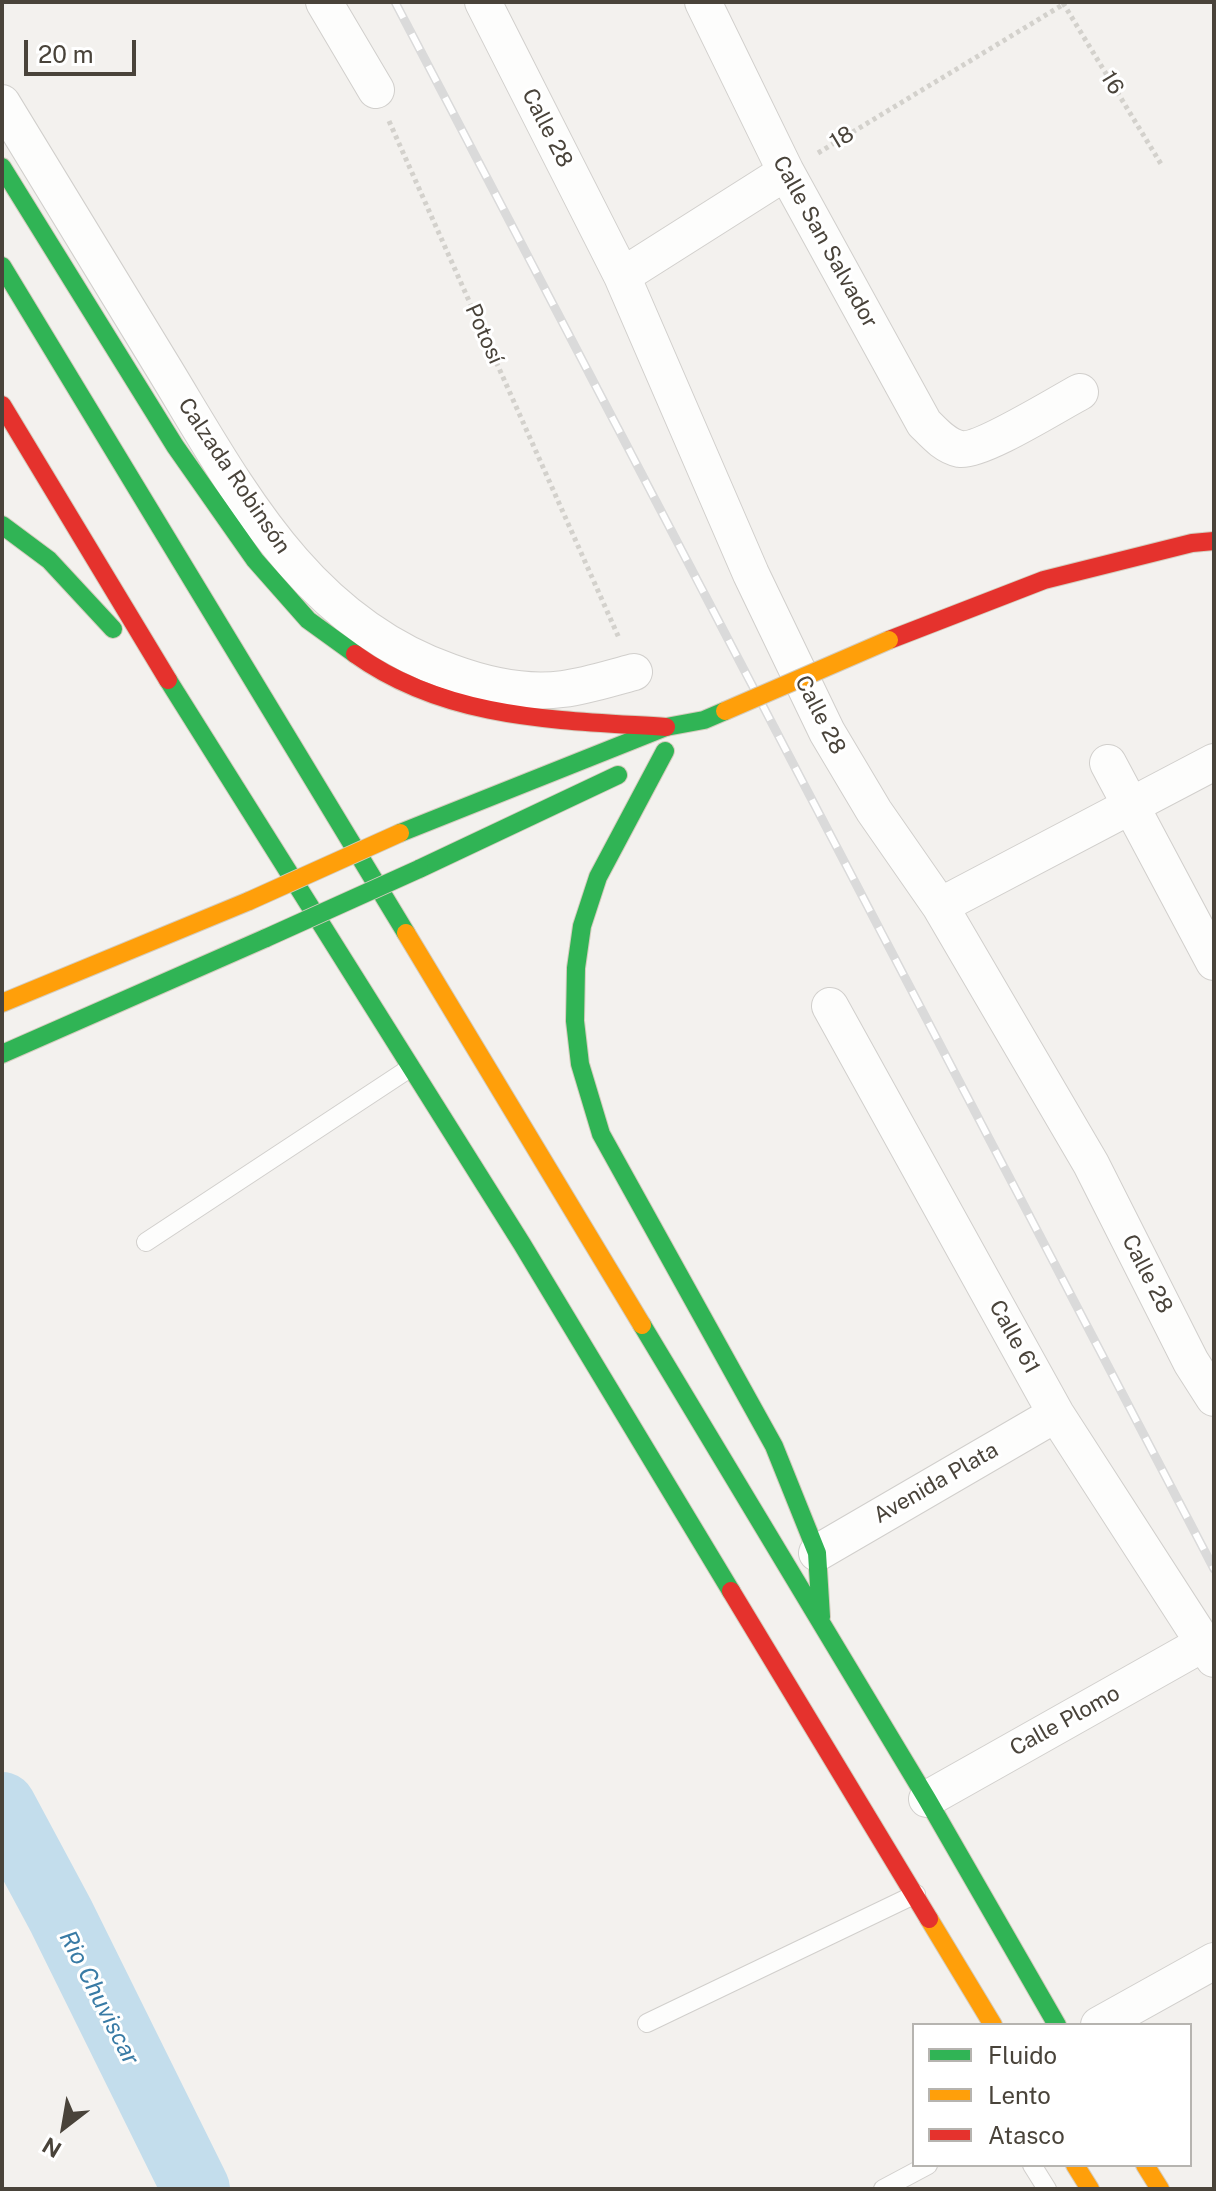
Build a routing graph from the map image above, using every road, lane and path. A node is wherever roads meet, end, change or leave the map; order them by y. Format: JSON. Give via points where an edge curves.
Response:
{"nodes":[{"id":1,"x":324,"y":2,"type":"edge"},
{"id":2,"x":483,"y":2,"type":"edge"},
{"id":3,"x":703,"y":2,"type":"edge"},
{"id":4,"x":1063,"y":3,"type":"edge"},
{"id":5,"x":376,"y":90,"type":"joint"},
{"id":6,"x":2,"y":103,"type":"edge"},
{"id":7,"x":1161,"y":164,"type":"dead end"},
{"id":8,"x":2,"y":167,"type":"edge"},
{"id":9,"x":786,"y":172,"type":"junction"},
{"id":10,"x":2,"y":266,"type":"edge"},
{"id":11,"x":622,"y":276,"type":"junction"},
{"id":12,"x":1080,"y":392,"type":"dead end"},
{"id":13,"x":2,"y":405,"type":"edge"},
{"id":14,"x":2,"y":525,"type":"edge"},
{"id":15,"x":1214,"y":541,"type":"edge"},
{"id":16,"x":634,"y":672,"type":"joint"},
{"id":17,"x":704,"y":720,"type":"junction"},
{"id":18,"x":666,"y":727,"type":"junction"},
{"id":19,"x":199,"y":732,"type":"junction"},
{"id":20,"x":665,"y":751,"type":"junction"},
{"id":21,"x":1214,"y":762,"type":"edge"},
{"id":22,"x":1108,"y":763,"type":"dead end"},
{"id":23,"x":1132,"y":805,"type":"junction"},
{"id":24,"x":940,"y":906,"type":"junction"},
{"id":25,"x":1214,"y":962,"type":"edge"},
{"id":26,"x":2,"y":1003,"type":"edge"},
{"id":27,"x":830,"y":1006,"type":"dead end"},
{"id":28,"x":2,"y":1054,"type":"edge"},
{"id":29,"x":410,"y":1068,"type":"junction"},
{"id":30,"x":146,"y":1242,"type":"dead end"},
{"id":31,"x":1203,"y":1357,"type":"edge"},
{"id":32,"x":1214,"y":1398,"type":"edge"},
{"id":33,"x":1056,"y":1414,"type":"junction"},
{"id":34,"x":817,"y":1553,"type":"junction"},
{"id":35,"x":821,"y":1622,"type":"junction"},
{"id":36,"x":1209,"y":1651,"type":"edge"},
{"id":37,"x":927,"y":1799,"type":"junction"},
{"id":38,"x":916,"y":1894,"type":"junction"},
{"id":39,"x":1214,"y":1961,"type":"edge"},
{"id":40,"x":647,"y":2023,"type":"dead end"},
{"id":41,"x":992,"y":2023,"type":"edge"},
{"id":42,"x":1056,"y":2023,"type":"edge"},
{"id":43,"x":1103,"y":2023,"type":"edge"},
{"id":44,"x":924,"y":2167,"type":"edge"},
{"id":45,"x":1033,"y":2167,"type":"edge"},
{"id":46,"x":1076,"y":2167,"type":"edge"},
{"id":47,"x":1146,"y":2167,"type":"edge"},
{"id":48,"x":883,"y":2189,"type":"edge"},
{"id":49,"x":1047,"y":2189,"type":"edge"},
{"id":50,"x":1090,"y":2189,"type":"edge"},
{"id":51,"x":1160,"y":2189,"type":"edge"}],
"edges":[{"from":1,"to":5,"type":"street"},
{"from":2,"to":11,"type":"street","name":"Calle 28"},
{"from":3,"to":9,"type":"street","name":"Calle San Salvador"},
{"from":4,"to":7,"type":"path","name":"16"},
{"from":4,"to":9,"type":"path","name":"18"},
{"from":5,"to":16,"type":"path","name":"Potosí"},
{"from":6,"to":16,"type":"street","name":"Calzada Robinsón","via":[[234,484],[280,550],[324,597],[416,660],[469,679],[537,691]]},
{"from":8,"to":18,"type":"main road","via":[[175,446],[255,560],[308,620],[376,669],[435,697],[535,719]]},
{"from":9,"to":11,"type":"street"},
{"from":9,"to":12,"type":"street","name":"Calle San Salvador","via":[[924,423],[946,443],[978,447]]},
{"from":10,"to":35,"type":"main road"},
{"from":11,"to":24,"type":"street","name":"Calle 28","via":[[751,574],[827,732]]},
{"from":13,"to":19,"type":"main road"},
{"from":14,"to":19,"type":"main road","via":[[33,543],[64,572]]},
{"from":15,"to":17,"type":"main road","bridge":true,"via":[[1044,580]]},
{"from":17,"to":18,"type":"main road"},
{"from":17,"to":20,"type":"main road"},
{"from":18,"to":26,"type":"main road","bridge":true,"via":[[400,833]]},
{"from":19,"to":29,"type":"main road"},
{"from":20,"to":28,"type":"main road","bridge":true,"via":[[419,869]]},
{"from":20,"to":34,"type":"main road","via":[[598,877],[582,926],[575,1021],[580,1064],[601,1134],[774,1446]]},
{"from":21,"to":23,"type":"street"},
{"from":22,"to":23,"type":"street"},
{"from":23,"to":24,"type":"street"},
{"from":23,"to":25,"type":"street"},
{"from":24,"to":31,"type":"street","name":"Calle 28"},
{"from":27,"to":33,"type":"street","name":"Calle 61"},
{"from":29,"to":30,"type":"lane"},
{"from":29,"to":38,"type":"main road"},
{"from":31,"to":32,"type":"street","name":"Calle 28"},
{"from":33,"to":34,"type":"street","name":"Avenida Plata"},
{"from":33,"to":36,"type":"street","name":"Calle 61"},
{"from":34,"to":35,"type":"main road"},
{"from":35,"to":37,"type":"main road"},
{"from":36,"to":37,"type":"street","name":"Calle Plomo"},
{"from":37,"to":42,"type":"main road"},
{"from":38,"to":40,"type":"lane"},
{"from":38,"to":41,"type":"main road"},
{"from":39,"to":43,"type":"street"},
{"from":44,"to":48,"type":"lane"},
{"from":45,"to":49,"type":"lane"},
{"from":46,"to":50,"type":"main road"},
{"from":47,"to":51,"type":"main road"}]}
